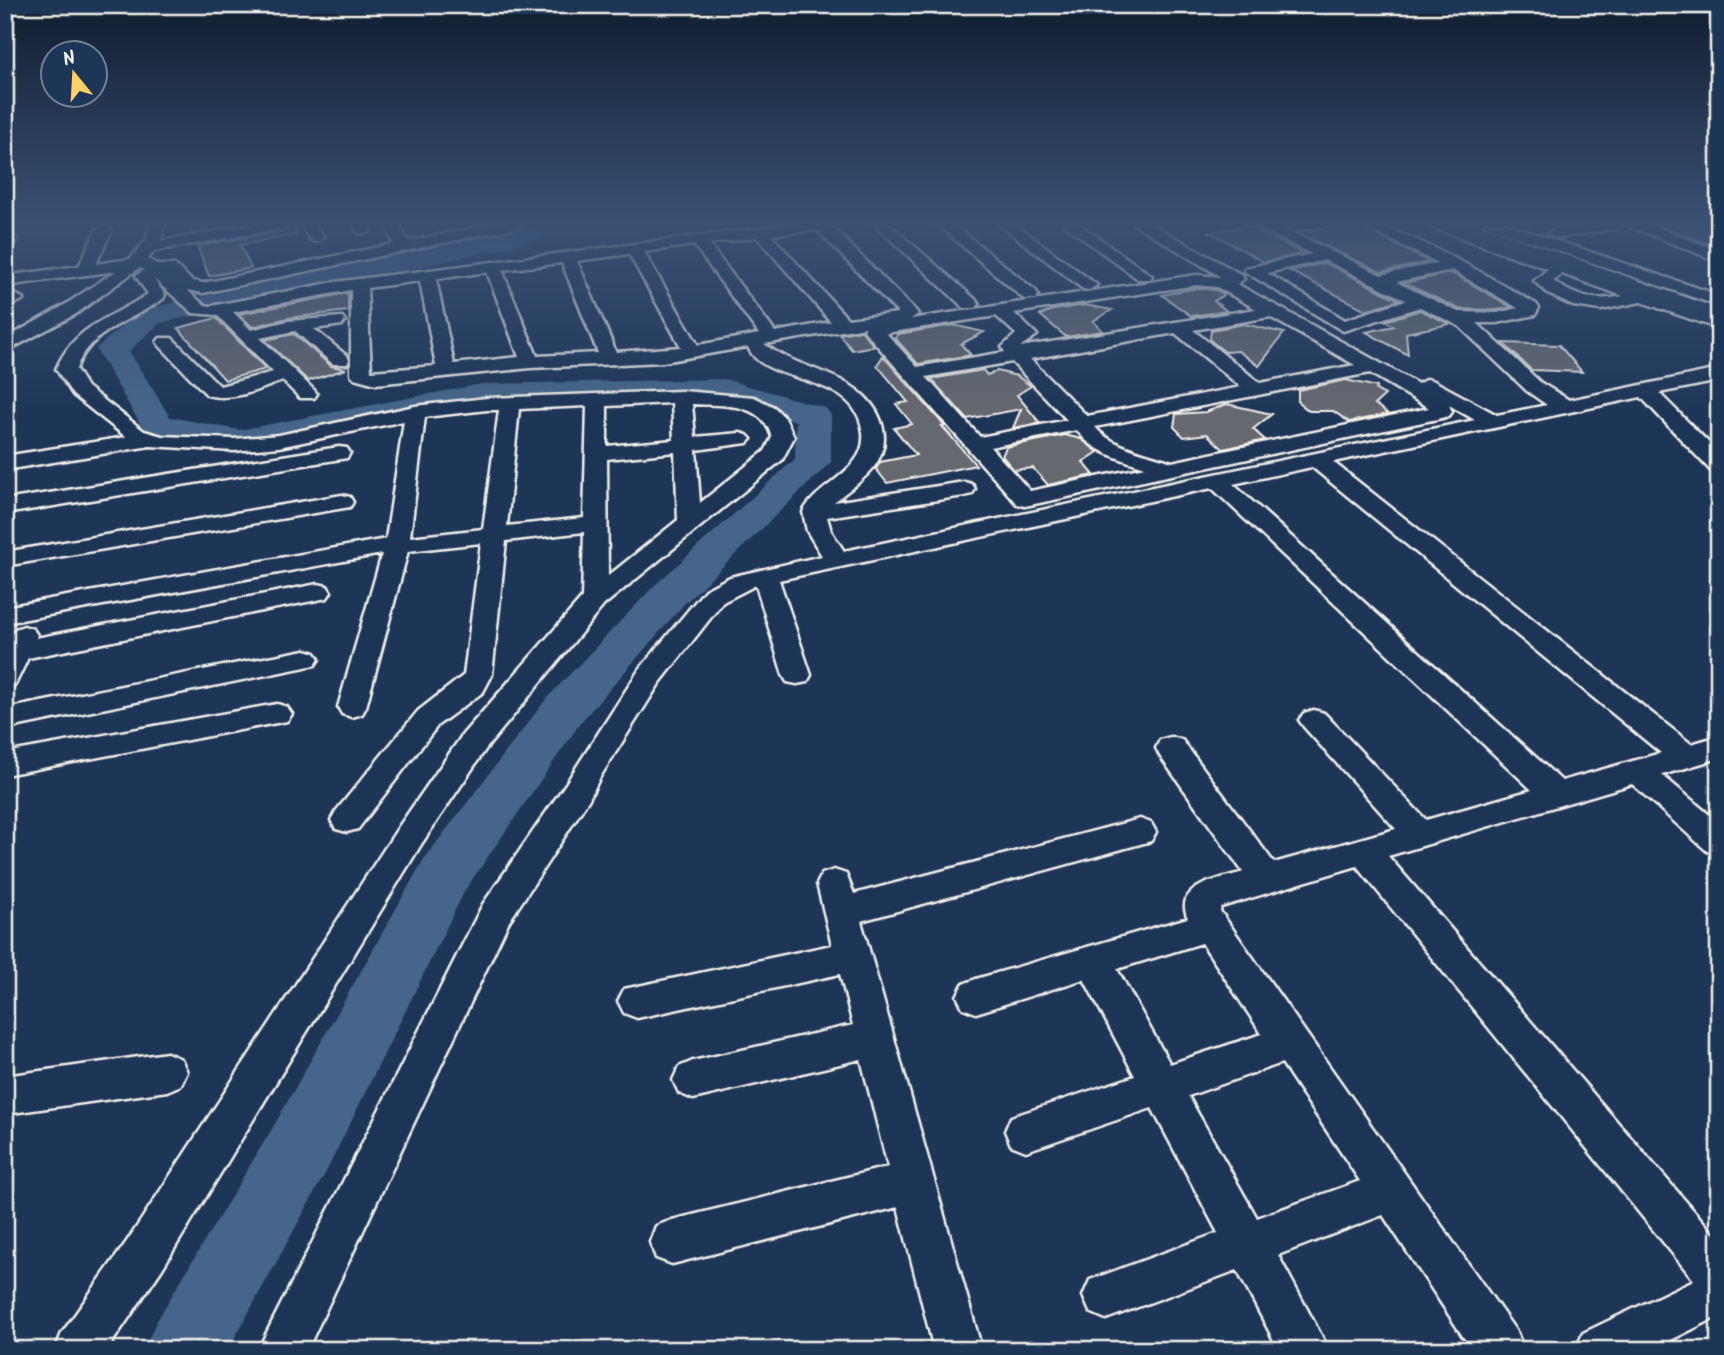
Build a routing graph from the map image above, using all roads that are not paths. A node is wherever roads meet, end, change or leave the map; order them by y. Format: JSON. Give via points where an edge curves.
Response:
{"nodes":[{"id":1,"x":103,"y":287,"type":"edge"},
{"id":2,"x":152,"y":287,"type":"edge"},
{"id":3,"x":172,"y":287,"type":"edge"},
{"id":4,"x":338,"y":287,"type":"edge"},
{"id":5,"x":359,"y":287,"type":"edge"},
{"id":6,"x":429,"y":287,"type":"edge"},
{"id":7,"x":501,"y":287,"type":"edge"},
{"id":8,"x":580,"y":287,"type":"edge"},
{"id":9,"x":656,"y":287,"type":"edge"},
{"id":10,"x":728,"y":287,"type":"edge"},
{"id":11,"x":809,"y":287,"type":"edge"},
{"id":12,"x":883,"y":287,"type":"edge"},
{"id":13,"x":951,"y":287,"type":"edge"},
{"id":14,"x":1021,"y":287,"type":"edge"},
{"id":15,"x":1076,"y":287,"type":"edge"},
{"id":16,"x":1152,"y":287,"type":"edge"},
{"id":17,"x":1229,"y":287,"type":"edge"},
{"id":18,"x":1259,"y":287,"type":"edge"},
{"id":19,"x":1276,"y":287,"type":"edge"},
{"id":20,"x":1394,"y":287,"type":"edge"},
{"id":21,"x":1493,"y":287,"type":"edge"},
{"id":22,"x":1552,"y":287,"type":"edge"},
{"id":23,"x":1616,"y":287,"type":"edge"},
{"id":24,"x":1638,"y":287,"type":"edge"},
{"id":25,"x":1658,"y":287,"type":"edge"},
{"id":26,"x":1679,"y":287,"type":"edge"},
{"id":27,"x":1696,"y":287,"type":"edge"},
{"id":28,"x":301,"y":293,"type":"junction"},
{"id":29,"x":1030,"y":295,"type":"junction"},
{"id":30,"x":1719,"y":295,"type":"edge"},
{"id":31,"x":1642,"y":296,"type":"junction"},
{"id":32,"x":1420,"y":301,"type":"junction"},
{"id":33,"x":1719,"y":301,"type":"edge"},
{"id":34,"x":970,"y":304,"type":"junction"},
{"id":35,"x":1719,"y":309,"type":"edge"},
{"id":36,"x":1001,"y":311,"type":"junction"},
{"id":37,"x":1272,"y":311,"type":"junction"},
{"id":38,"x":909,"y":314,"type":"junction"},
{"id":39,"x":1453,"y":316,"type":"junction"},
{"id":40,"x":1719,"y":316,"type":"edge"},
{"id":41,"x":335,"y":321,"type":"dead end"},
{"id":42,"x":1719,"y":324,"type":"edge"},
{"id":43,"x":299,"y":325,"type":"junction"},
{"id":44,"x":843,"y":325,"type":"junction"},
{"id":45,"x":1178,"y":327,"type":"junction"},
{"id":46,"x":1335,"y":328,"type":"junction"},
{"id":47,"x":248,"y":336,"type":"junction"},
{"id":48,"x":166,"y":342,"type":"dead end"},
{"id":49,"x":763,"y":343,"type":"junction"},
{"id":50,"x":324,"y":346,"type":"junction"},
{"id":51,"x":5,"y":347,"type":"edge"},
{"id":52,"x":692,"y":351,"type":"junction"},
{"id":53,"x":1016,"y":356,"type":"junction"},
{"id":54,"x":340,"y":360,"type":"dead end"},
{"id":55,"x":610,"y":360,"type":"junction"},
{"id":56,"x":530,"y":362,"type":"junction"},
{"id":57,"x":280,"y":367,"type":"junction"},
{"id":58,"x":446,"y":369,"type":"junction"},
{"id":59,"x":1385,"y":370,"type":"junction"},
{"id":60,"x":912,"y":374,"type":"junction"},
{"id":61,"x":1719,"y":375,"type":"edge"},
{"id":62,"x":1257,"y":390,"type":"junction"},
{"id":63,"x":1646,"y":391,"type":"junction"},
{"id":64,"x":307,"y":394,"type":"dead end"},
{"id":65,"x":682,"y":397,"type":"junction"},
{"id":66,"x":597,"y":400,"type":"junction"},
{"id":67,"x":510,"y":403,"type":"junction"},
{"id":68,"x":1567,"y":408,"type":"junction"},
{"id":69,"x":415,"y":412,"type":"junction"},
{"id":70,"x":1082,"y":423,"type":"junction"},
{"id":71,"x":1495,"y":423,"type":"junction"},
{"id":72,"x":151,"y":439,"type":"junction"},
{"id":73,"x":740,"y":439,"type":"dead end"},
{"id":74,"x":975,"y":444,"type":"junction"},
{"id":75,"x":685,"y":445,"type":"junction"},
{"id":76,"x":339,"y":453,"type":"dead end"},
{"id":77,"x":597,"y":454,"type":"junction"},
{"id":78,"x":1318,"y":461,"type":"junction"},
{"id":79,"x":5,"y":463,"type":"edge"},
{"id":80,"x":1719,"y":466,"type":"edge"},
{"id":81,"x":1174,"y":469,"type":"junction"},
{"id":82,"x":1218,"y":482,"type":"junction"},
{"id":83,"x":964,"y":489,"type":"dead end"},
{"id":84,"x":342,"y":502,"type":"dead end"},
{"id":85,"x":5,"y":508,"type":"edge"},
{"id":86,"x":815,"y":512,"type":"junction"},
{"id":87,"x":596,"y":524,"type":"junction"},
{"id":88,"x":690,"y":524,"type":"junction"},
{"id":89,"x":495,"y":535,"type":"junction"},
{"id":90,"x":397,"y":546,"type":"junction"},
{"id":91,"x":5,"y":559,"type":"edge"},
{"id":92,"x":838,"y":561,"type":"junction"},
{"id":93,"x":765,"y":575,"type":"junction"},
{"id":94,"x":318,"y":592,"type":"dead end"},
{"id":95,"x":595,"y":599,"type":"junction"},
{"id":96,"x":35,"y":610,"type":"junction"},
{"id":97,"x":5,"y":615,"type":"edge"},
{"id":98,"x":17,"y":650,"type":"junction"},
{"id":99,"x":304,"y":659,"type":"dead end"},
{"id":100,"x":797,"y":675,"type":"dead end"},
{"id":101,"x":5,"y":678,"type":"edge"},
{"id":102,"x":352,"y":707,"type":"dead end"},
{"id":103,"x":277,"y":714,"type":"dead end"},
{"id":104,"x":5,"y":719,"type":"edge"},
{"id":105,"x":1314,"y":720,"type":"dead end"},
{"id":106,"x":1171,"y":748,"type":"dead end"},
{"id":107,"x":1702,"y":752,"type":"edge"},
{"id":108,"x":5,"y":764,"type":"edge"},
{"id":109,"x":1638,"y":772,"type":"junction"},
{"id":110,"x":1555,"y":793,"type":"junction"},
{"id":111,"x":347,"y":820,"type":"dead end"},
{"id":112,"x":1140,"y":832,"type":"dead end"},
{"id":113,"x":1420,"y":834,"type":"junction"},
{"id":114,"x":1719,"y":842,"type":"edge"},
{"id":115,"x":1364,"y":851,"type":"junction"},
{"id":116,"x":1267,"y":879,"type":"junction"},
{"id":117,"x":1210,"y":926,"type":"junction"},
{"id":118,"x":853,"y":956,"type":"junction"},
{"id":119,"x":1093,"y":961,"type":"junction"},
{"id":120,"x":975,"y":996,"type":"dead end"},
{"id":121,"x":637,"y":1001,"type":"dead end"},
{"id":122,"x":875,"y":1038,"type":"junction"},
{"id":123,"x":1290,"y":1043,"type":"junction"},
{"id":124,"x":167,"y":1072,"type":"dead end"},
{"id":125,"x":693,"y":1080,"type":"dead end"},
{"id":126,"x":1161,"y":1086,"type":"junction"},
{"id":127,"x":5,"y":1094,"type":"edge"},
{"id":128,"x":1026,"y":1131,"type":"dead end"},
{"id":129,"x":913,"y":1182,"type":"junction"},
{"id":130,"x":1391,"y":1191,"type":"junction"},
{"id":131,"x":672,"y":1242,"type":"dead end"},
{"id":132,"x":1247,"y":1244,"type":"junction"},
{"id":133,"x":1719,"y":1275,"type":"edge"},
{"id":134,"x":1719,"y":1292,"type":"edge"},
{"id":135,"x":1106,"y":1296,"type":"dead end"},
{"id":136,"x":79,"y":1350,"type":"edge"},
{"id":137,"x":282,"y":1350,"type":"edge"},
{"id":138,"x":958,"y":1350,"type":"edge"},
{"id":139,"x":1305,"y":1350,"type":"edge"},
{"id":140,"x":1500,"y":1350,"type":"edge"},
{"id":141,"x":1600,"y":1350,"type":"edge"}],
"edges":[{"from":1,"to":51,"type":"street"},
{"from":2,"to":72,"type":"street","via":[[157,295],[88,335],[69,356],[66,369],[80,391],[137,435]]},
{"from":3,"to":28,"type":"street","via":[[205,311]]},
{"from":4,"to":28,"type":"street"},
{"from":5,"to":58,"type":"street","via":[[361,374],[376,378]]},
{"from":6,"to":58,"type":"street"},
{"from":7,"to":56,"type":"street"},
{"from":8,"to":55,"type":"street"},
{"from":9,"to":52,"type":"street"},
{"from":10,"to":49,"type":"street"},
{"from":11,"to":44,"type":"street"},
{"from":12,"to":38,"type":"street"},
{"from":13,"to":34,"type":"street"},
{"from":14,"to":29,"type":"street"},
{"from":15,"to":29,"type":"street"},
{"from":16,"to":36,"type":"street"},
{"from":17,"to":37,"type":"street"},
{"from":18,"to":46,"type":"street"},
{"from":19,"to":46,"type":"street"},
{"from":20,"to":32,"type":"street"},
{"from":21,"to":39,"type":"street","via":[[1529,311],[1497,318]]},
{"from":22,"to":31,"type":"street","via":[[1596,307]]},
{"from":23,"to":31,"type":"street"},
{"from":24,"to":40,"type":"main road"},
{"from":25,"to":35,"type":"street"},
{"from":26,"to":33,"type":"street"},
{"from":27,"to":30,"type":"main road"},
{"from":28,"to":47,"type":"street","via":[[224,313]]},
{"from":29,"to":34,"type":"street"},
{"from":31,"to":42,"type":"street"},
{"from":32,"to":39,"type":"street"},
{"from":32,"to":46,"type":"street"},
{"from":34,"to":38,"type":"street"},
{"from":36,"to":53,"type":"street","via":[[1028,335],[1011,347]]},
{"from":36,"to":60,"type":"street","via":[[873,330]]},
{"from":37,"to":45,"type":"street"},
{"from":37,"to":59,"type":"street"},
{"from":38,"to":44,"type":"street"},
{"from":39,"to":68,"type":"street","via":[[1489,340],[1536,389]]},
{"from":41,"to":43,"type":"street"},
{"from":43,"to":47,"type":"street"},
{"from":43,"to":50,"type":"street"},
{"from":44,"to":49,"type":"street"},
{"from":45,"to":53,"type":"street"},
{"from":45,"to":62,"type":"street"},
{"from":46,"to":59,"type":"street"},
{"from":47,"to":57,"type":"street"},
{"from":48,"to":57,"type":"street","via":[[214,391],[227,392]]},
{"from":49,"to":52,"type":"street"},
{"from":49,"to":86,"type":"street","via":[[776,362],[843,388],[869,415],[874,439],[866,461]]},
{"from":50,"to":54,"type":"street"},
{"from":50,"to":57,"type":"street"},
{"from":52,"to":55,"type":"street"},
{"from":53,"to":60,"type":"street"},
{"from":53,"to":70,"type":"street"},
{"from":55,"to":56,"type":"street"},
{"from":56,"to":58,"type":"street"},
{"from":57,"to":64,"type":"street"},
{"from":59,"to":62,"type":"street"},
{"from":59,"to":71,"type":"street"},
{"from":59,"to":81,"type":"street","via":[[1439,406],[1441,412]]},
{"from":60,"to":74,"type":"street"},
{"from":61,"to":63,"type":"street"},
{"from":62,"to":70,"type":"street"},
{"from":63,"to":68,"type":"street"},
{"from":63,"to":80,"type":"street"},
{"from":65,"to":66,"type":"street"},
{"from":65,"to":75,"type":"street"},
{"from":65,"to":88,"type":"street","via":[[747,401],[778,422],[783,438],[774,455]]},
{"from":66,"to":67,"type":"street"},
{"from":66,"to":77,"type":"street"},
{"from":67,"to":69,"type":"street"},
{"from":67,"to":89,"type":"street"},
{"from":68,"to":71,"type":"street"},
{"from":69,"to":72,"type":"street","via":[[279,441],[188,444]]},
{"from":69,"to":90,"type":"street"},
{"from":70,"to":74,"type":"street"},
{"from":70,"to":81,"type":"street","via":[[1093,438]]},
{"from":71,"to":78,"type":"street"},
{"from":72,"to":79,"type":"street"},
{"from":73,"to":75,"type":"street"},
{"from":74,"to":81,"type":"street","via":[[1025,499]]},
{"from":75,"to":77,"type":"street"},
{"from":75,"to":88,"type":"street"},
{"from":76,"to":85,"type":"street"},
{"from":77,"to":87,"type":"street"},
{"from":78,"to":82,"type":"street"},
{"from":78,"to":107,"type":"street"},
{"from":82,"to":92,"type":"street"},
{"from":82,"to":110,"type":"street"},
{"from":83,"to":86,"type":"street"},
{"from":84,"to":91,"type":"street"},
{"from":86,"to":92,"type":"street","via":[[816,524]]},
{"from":87,"to":89,"type":"street"},
{"from":87,"to":95,"type":"street"},
{"from":88,"to":95,"type":"street"},
{"from":89,"to":90,"type":"street"},
{"from":89,"to":111,"type":"street","via":[[473,685],[428,718]]},
{"from":90,"to":96,"type":"street"},
{"from":90,"to":102,"type":"street"},
{"from":92,"to":93,"type":"street"},
{"from":93,"to":100,"type":"street"},
{"from":93,"to":137,"type":"street","via":[[714,596],[657,666],[495,914]]},
{"from":94,"to":98,"type":"street"},
{"from":95,"to":136,"type":"street","via":[[474,742]]},
{"from":96,"to":97,"type":"street"},
{"from":96,"to":98,"type":"street"},
{"from":98,"to":101,"type":"street"},
{"from":99,"to":104,"type":"street"},
{"from":103,"to":108,"type":"street"},
{"from":105,"to":113,"type":"street"},
{"from":106,"to":116,"type":"street"},
{"from":107,"to":109,"type":"street"},
{"from":109,"to":110,"type":"street"},
{"from":109,"to":114,"type":"street"},
{"from":110,"to":113,"type":"street"},
{"from":112,"to":118,"type":"street","via":[[838,898]]},
{"from":113,"to":115,"type":"street"},
{"from":115,"to":116,"type":"street"},
{"from":115,"to":133,"type":"street"},
{"from":116,"to":117,"type":"street","via":[[1202,902]]},
{"from":117,"to":119,"type":"street"},
{"from":117,"to":123,"type":"street"},
{"from":118,"to":121,"type":"street"},
{"from":118,"to":122,"type":"street"},
{"from":119,"to":120,"type":"street"},
{"from":119,"to":126,"type":"street"},
{"from":122,"to":125,"type":"street"},
{"from":122,"to":129,"type":"street"},
{"from":123,"to":126,"type":"street"},
{"from":123,"to":130,"type":"street"},
{"from":124,"to":127,"type":"street"},
{"from":126,"to":128,"type":"street"},
{"from":126,"to":132,"type":"street"},
{"from":129,"to":131,"type":"street"},
{"from":129,"to":138,"type":"street"},
{"from":130,"to":132,"type":"street"},
{"from":130,"to":140,"type":"street"},
{"from":132,"to":135,"type":"street"},
{"from":132,"to":139,"type":"street"},
{"from":134,"to":141,"type":"street"}]}
